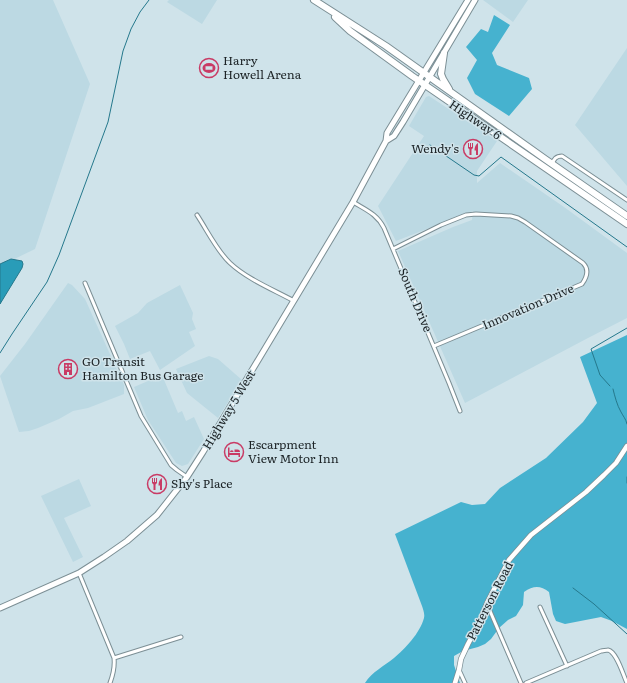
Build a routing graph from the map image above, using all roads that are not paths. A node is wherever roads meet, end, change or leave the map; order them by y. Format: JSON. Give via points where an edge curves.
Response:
{"nodes":[{"id":1,"x":314,"y":0,"type":"edge"},
{"id":2,"x":468,"y":0,"type":"edge"},
{"id":3,"x":475,"y":0,"type":"edge"},
{"id":4,"x":328,"y":9,"type":"junction"},
{"id":5,"x":444,"y":53,"type":"junction"},
{"id":6,"x":424,"y":72,"type":"junction"},
{"id":7,"x":430,"y":76,"type":"junction"},
{"id":8,"x":419,"y":81,"type":"junction"},
{"id":9,"x":424,"y":85,"type":"junction"},
{"id":10,"x":451,"y":92,"type":"junction"},
{"id":11,"x":386,"y":141,"type":"junction"},
{"id":12,"x":543,"y":162,"type":"junction"},
{"id":13,"x":552,"y":164,"type":"junction"},
{"id":14,"x":627,"y":200,"type":"edge"},
{"id":15,"x":353,"y":202,"type":"junction"},
{"id":16,"x":197,"y":215,"type":"dead end"},
{"id":17,"x":627,"y":216,"type":"edge"},
{"id":18,"x":627,"y":224,"type":"edge"},
{"id":19,"x":393,"y":249,"type":"junction"},
{"id":20,"x":85,"y":283,"type":"dead end"},
{"id":21,"x":294,"y":301,"type":"junction"},
{"id":22,"x":434,"y":346,"type":"junction"},
{"id":23,"x":460,"y":411,"type":"dead end"},
{"id":24,"x":627,"y":446,"type":"edge"},
{"id":25,"x":187,"y":478,"type":"junction"},
{"id":26,"x":80,"y":573,"type":"junction"},
{"id":27,"x":486,"y":603,"type":"junction"},
{"id":28,"x":540,"y":607,"type":"dead end"},
{"id":29,"x":0,"y":608,"type":"edge"},
{"id":30,"x":181,"y":638,"type":"dead end"},
{"id":31,"x":114,"y":658,"type":"junction"},
{"id":32,"x":567,"y":666,"type":"junction"},
{"id":33,"x":460,"y":670,"type":"junction"},
{"id":34,"x":110,"y":683,"type":"edge"},
{"id":35,"x":455,"y":683,"type":"edge"},
{"id":36,"x":465,"y":683,"type":"edge"},
{"id":37,"x":521,"y":683,"type":"edge"},
{"id":38,"x":526,"y":683,"type":"edge"},
{"id":39,"x":627,"y":683,"type":"edge"}],
"edges":[{"from":1,"to":4,"type":"highway","name":"Highway 6"},
{"from":2,"to":6,"type":"main road","name":"Highway 5 West"},
{"from":3,"to":5,"type":"main road","name":"Highway 5 West"},
{"from":4,"to":6,"type":"highway","name":"Highway 6"},
{"from":4,"to":8,"type":"highway","name":"Highway 6","via":[[350,32]]},
{"from":5,"to":7,"type":"main road","name":"Highway 5 West"},
{"from":5,"to":10,"type":"highway","via":[[441,74]]},
{"from":6,"to":7,"type":"highway","name":"Highway 6"},
{"from":6,"to":8,"type":"main road","name":"Highway 5 West"},
{"from":7,"to":9,"type":"main road","name":"Highway 5 West"},
{"from":7,"to":10,"type":"highway","name":"Highway 6"},
{"from":8,"to":9,"type":"highway","name":"Highway 6"},
{"from":8,"to":11,"type":"main road","name":"Highway 5 West","via":[[388,133]]},
{"from":9,"to":11,"type":"main road","name":"Highway 5 West","via":[[394,136]]},
{"from":9,"to":12,"type":"highway","name":"Highway 6"},
{"from":10,"to":12,"type":"highway","name":"Highway 6"},
{"from":11,"to":15,"type":"main road","name":"Highway 5 West"},
{"from":12,"to":13,"type":"highway","name":"Highway 6"},
{"from":12,"to":18,"type":"highway","name":"Highway 6"},
{"from":13,"to":14,"type":"street","via":[[556,157],[562,156]]},
{"from":13,"to":17,"type":"highway","name":"Highway 6"},
{"from":15,"to":19,"type":"street","name":"South Drive","via":[[380,220]]},
{"from":15,"to":21,"type":"main road","name":"Highway 5 West"},
{"from":16,"to":21,"type":"street","via":[[230,263]]},
{"from":19,"to":22,"type":"street","name":"South Drive"},
{"from":19,"to":22,"type":"street","name":"Innovation Drive","via":[[466,215],[511,216],[525,222],[585,265],[587,273],[582,284]]},
{"from":20,"to":25,"type":"street","via":[[141,416],[171,465]]},
{"from":21,"to":25,"type":"main road","name":"Highway 5 West"},
{"from":22,"to":23,"type":"street","name":"South Drive"},
{"from":24,"to":27,"type":"street","name":"Patterson Road","via":[[616,463],[586,492],[531,535],[509,560]]},
{"from":25,"to":26,"type":"main road","name":"Highway 5 West","via":[[157,515],[127,541]]},
{"from":26,"to":29,"type":"main road","name":"Highway 5 West"},
{"from":26,"to":31,"type":"street"},
{"from":27,"to":33,"type":"street","name":"Patterson Road","via":[[461,659]]},
{"from":27,"to":37,"type":"street"},
{"from":28,"to":32,"type":"street"},
{"from":30,"to":31,"type":"street"},
{"from":31,"to":34,"type":"street","via":[[115,665]]},
{"from":32,"to":38,"type":"street"},
{"from":32,"to":39,"type":"street","via":[[608,650],[616,658]]},
{"from":33,"to":35,"type":"street","name":"Patterson Road"},
{"from":33,"to":36,"type":"street"}]}
